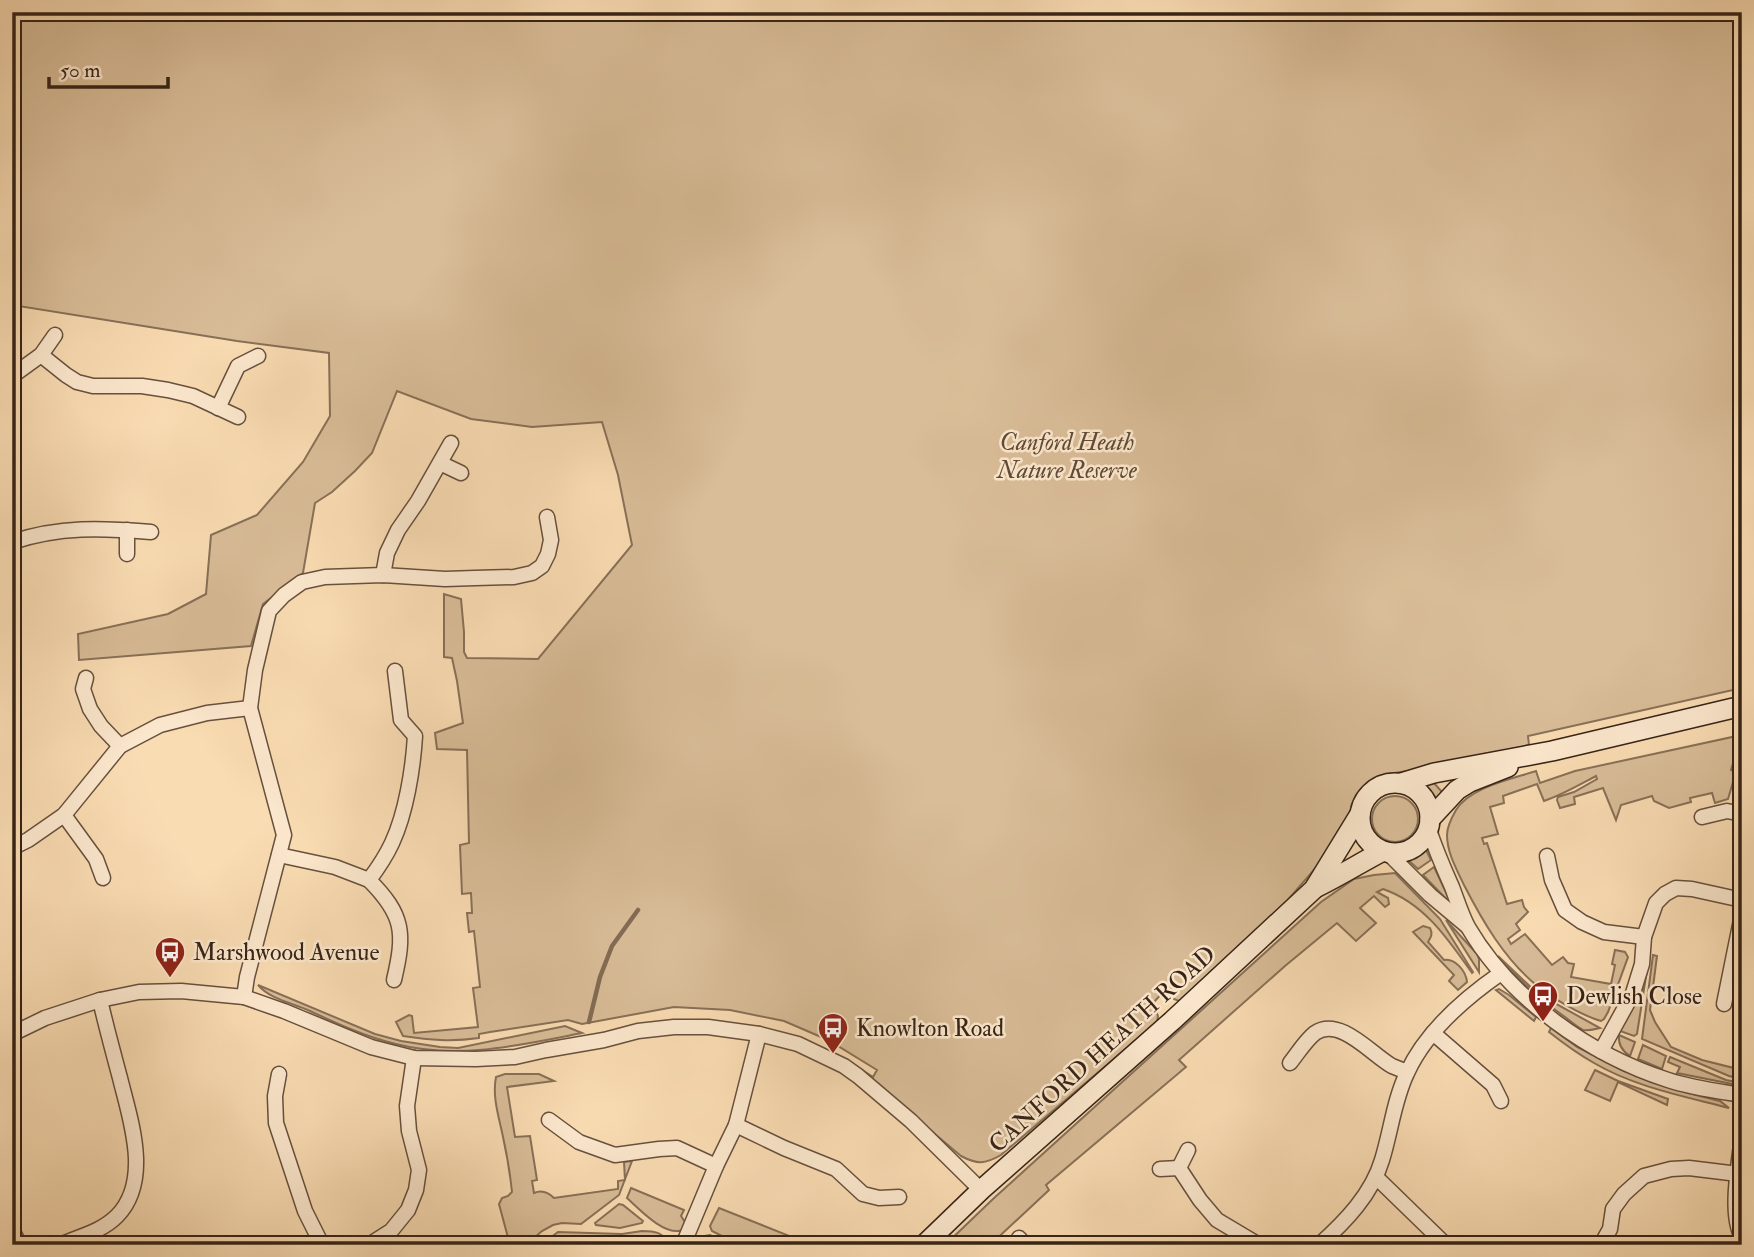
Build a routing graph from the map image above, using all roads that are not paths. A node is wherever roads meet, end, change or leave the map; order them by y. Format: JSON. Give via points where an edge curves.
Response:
{"nodes":[{"id":1,"x":55,"y":335,"type":"dead end"},
{"id":2,"x":41,"y":355,"type":"junction"},
{"id":3,"x":258,"y":356,"type":"dead end"},
{"id":4,"x":12,"y":376,"type":"edge"},
{"id":5,"x":218,"y":408,"type":"junction"},
{"id":6,"x":238,"y":417,"type":"dead end"},
{"id":7,"x":451,"y":443,"type":"dead end"},
{"id":8,"x":440,"y":463,"type":"junction"},
{"id":9,"x":461,"y":473,"type":"dead end"},
{"id":10,"x":547,"y":517,"type":"dead end"},
{"id":11,"x":127,"y":530,"type":"junction"},
{"id":12,"x":151,"y":532,"type":"dead end"},
{"id":13,"x":12,"y":542,"type":"edge"},
{"id":14,"x":127,"y":554,"type":"dead end"},
{"id":15,"x":383,"y":575,"type":"junction"},
{"id":16,"x":395,"y":671,"type":"dead end"},
{"id":17,"x":86,"y":678,"type":"dead end"},
{"id":18,"x":1742,"y":706,"type":"edge"},
{"id":19,"x":250,"y":708,"type":"junction"},
{"id":20,"x":120,"y":746,"type":"junction"},
{"id":21,"x":1552,"y":751,"type":"junction"},
{"id":22,"x":1401,"y":783,"type":"junction"},
{"id":23,"x":1360,"y":814,"type":"junction"},
{"id":24,"x":1742,"y":814,"type":"edge"},
{"id":25,"x":64,"y":815,"type":"junction"},
{"id":26,"x":1702,"y":817,"type":"dead end"},
{"id":27,"x":1429,"y":823,"type":"junction"},
{"id":28,"x":12,"y":848,"type":"edge"},
{"id":29,"x":1385,"y":851,"type":"junction"},
{"id":30,"x":279,"y":855,"type":"junction"},
{"id":31,"x":1547,"y":856,"type":"dead end"},
{"id":32,"x":103,"y":878,"type":"dead end"},
{"id":33,"x":369,"y":880,"type":"junction"},
{"id":34,"x":1314,"y":889,"type":"junction"},
{"id":35,"x":1742,"y":900,"type":"edge"},
{"id":36,"x":1742,"y":915,"type":"edge"},
{"id":37,"x":1468,"y":926,"type":"junction"},
{"id":38,"x":1644,"y":937,"type":"junction"},
{"id":39,"x":1501,"y":972,"type":"junction"},
{"id":40,"x":394,"y":981,"type":"dead end"},
{"id":41,"x":244,"y":997,"type":"junction"},
{"id":42,"x":100,"y":1000,"type":"junction"},
{"id":43,"x":1724,"y":1004,"type":"dead end"},
{"id":44,"x":1433,"y":1033,"type":"junction"},
{"id":45,"x":12,"y":1034,"type":"edge"},
{"id":46,"x":759,"y":1034,"type":"junction"},
{"id":47,"x":1601,"y":1051,"type":"junction"},
{"id":48,"x":414,"y":1058,"type":"junction"},
{"id":49,"x":1290,"y":1063,"type":"dead end"},
{"id":50,"x":1407,"y":1072,"type":"junction"},
{"id":51,"x":279,"y":1074,"type":"dead end"},
{"id":52,"x":1742,"y":1095,"type":"edge"},
{"id":53,"x":1501,"y":1101,"type":"dead end"},
{"id":54,"x":549,"y":1121,"type":"dead end"},
{"id":55,"x":736,"y":1125,"type":"junction"},
{"id":56,"x":1742,"y":1137,"type":"edge"},
{"id":57,"x":1188,"y":1150,"type":"dead end"},
{"id":58,"x":716,"y":1166,"type":"junction"},
{"id":59,"x":1180,"y":1168,"type":"junction"},
{"id":60,"x":1160,"y":1169,"type":"dead end"},
{"id":61,"x":1738,"y":1174,"type":"junction"},
{"id":62,"x":1377,"y":1177,"type":"junction"},
{"id":63,"x":981,"y":1190,"type":"junction"},
{"id":64,"x":899,"y":1197,"type":"dead end"},
{"id":65,"x":12,"y":1230,"type":"edge"},
{"id":66,"x":1742,"y":1237,"type":"edge"},
{"id":67,"x":20,"y":1245,"type":"edge"},
{"id":68,"x":60,"y":1245,"type":"edge"},
{"id":69,"x":322,"y":1245,"type":"edge"},
{"id":70,"x":369,"y":1245,"type":"edge"},
{"id":71,"x":684,"y":1245,"type":"edge"},
{"id":72,"x":924,"y":1245,"type":"edge"},
{"id":73,"x":1259,"y":1245,"type":"edge"},
{"id":74,"x":1319,"y":1245,"type":"edge"},
{"id":75,"x":1446,"y":1245,"type":"edge"},
{"id":76,"x":1601,"y":1245,"type":"edge"}],
"edges":[{"from":1,"to":2,"type":"street"},
{"from":2,"to":4,"type":"street"},
{"from":2,"to":5,"type":"street","via":[[77,382],[169,390]]},
{"from":3,"to":5,"type":"street","via":[[238,366]]},
{"from":5,"to":6,"type":"street"},
{"from":7,"to":8,"type":"street"},
{"from":8,"to":9,"type":"street"},
{"from":8,"to":15,"type":"street","via":[[398,530]]},
{"from":10,"to":15,"type":"street","via":[[548,554],[532,573],[454,579]]},
{"from":11,"to":12,"type":"street"},
{"from":11,"to":13,"type":"street","via":[[68,529]]},
{"from":11,"to":14,"type":"street"},
{"from":15,"to":19,"type":"street","via":[[326,577],[302,582],[285,595],[269,611]]},
{"from":16,"to":33,"type":"street","via":[[401,720],[415,736],[413,765],[393,841]]},
{"from":17,"to":20,"type":"street","via":[[83,689],[90,709]]},
{"from":18,"to":21,"type":"main road"},
{"from":19,"to":20,"type":"street","via":[[160,725]]},
{"from":19,"to":30,"type":"street","via":[[284,835]]},
{"from":20,"to":25,"type":"street"},
{"from":21,"to":22,"type":"main road"},
{"from":21,"to":27,"type":"main road","via":[[1470,782]]},
{"from":22,"to":23,"type":"main road","via":[[1369,793]]},
{"from":22,"to":27,"type":"main road","via":[[1426,801]]},
{"from":23,"to":29,"type":"main road","via":[[1370,843]]},
{"from":23,"to":34,"type":"main road","name":"CANFORD HEATH ROAD"},
{"from":24,"to":26,"type":"street","via":[[1727,811]]},
{"from":25,"to":28,"type":"street"},
{"from":25,"to":32,"type":"street","via":[[96,859]]},
{"from":27,"to":29,"type":"main road","via":[[1416,845]]},
{"from":27,"to":37,"type":"street"},
{"from":29,"to":34,"type":"main road","name":"CANFORD HEATH ROAD"},
{"from":29,"to":37,"type":"street"},
{"from":30,"to":33,"type":"street"},
{"from":30,"to":41,"type":"street"},
{"from":31,"to":38,"type":"street","via":[[1565,910],[1604,932]]},
{"from":33,"to":40,"type":"street","via":[[400,923]]},
{"from":34,"to":63,"type":"main road","name":"CANFORD HEATH ROAD"},
{"from":35,"to":38,"type":"street","via":[[1676,888],[1656,903]]},
{"from":36,"to":43,"type":"street"},
{"from":37,"to":39,"type":"street"},
{"from":38,"to":47,"type":"street","via":[[1633,993]]},
{"from":39,"to":44,"type":"street"},
{"from":39,"to":47,"type":"street","via":[[1548,1017]]},
{"from":41,"to":42,"type":"street","via":[[181,991],[138,992]]},
{"from":41,"to":48,"type":"street","via":[[371,1047]]},
{"from":42,"to":45,"type":"street"},
{"from":42,"to":68,"type":"street","via":[[135,1138],[132,1191],[126,1205],[106,1226]]},
{"from":44,"to":50,"type":"street"},
{"from":44,"to":53,"type":"street","via":[[1493,1084]]},
{"from":46,"to":48,"type":"street","via":[[674,1027],[515,1057]]},
{"from":46,"to":55,"type":"street"},
{"from":46,"to":63,"type":"street","via":[[798,1044],[844,1066],[911,1121]]},
{"from":47,"to":52,"type":"street","via":[[1669,1080]]},
{"from":48,"to":70,"type":"street","via":[[407,1106],[419,1170],[416,1190],[408,1210],[391,1231]]},
{"from":49,"to":50,"type":"street","via":[[1316,1033],[1333,1028]]},
{"from":50,"to":62,"type":"street"},
{"from":51,"to":69,"type":"street","via":[[276,1122],[305,1211]]},
{"from":54,"to":58,"type":"street","via":[[579,1142],[615,1155],[677,1149]]},
{"from":55,"to":58,"type":"street"},
{"from":55,"to":64,"type":"street","via":[[836,1168],[863,1194]]},
{"from":56,"to":61,"type":"street"},
{"from":57,"to":59,"type":"street"},
{"from":58,"to":71,"type":"street"},
{"from":59,"to":60,"type":"street"},
{"from":59,"to":73,"type":"street","via":[[1217,1220]]},
{"from":61,"to":66,"type":"street","via":[[1735,1213]]},
{"from":61,"to":76,"type":"street","via":[[1689,1168],[1644,1176],[1613,1209]]},
{"from":62,"to":74,"type":"street","via":[[1361,1203]]},
{"from":62,"to":75,"type":"street"},
{"from":63,"to":72,"type":"main road","name":"CANFORD HEATH ROAD"},
{"from":65,"to":67,"type":"street"}]}
